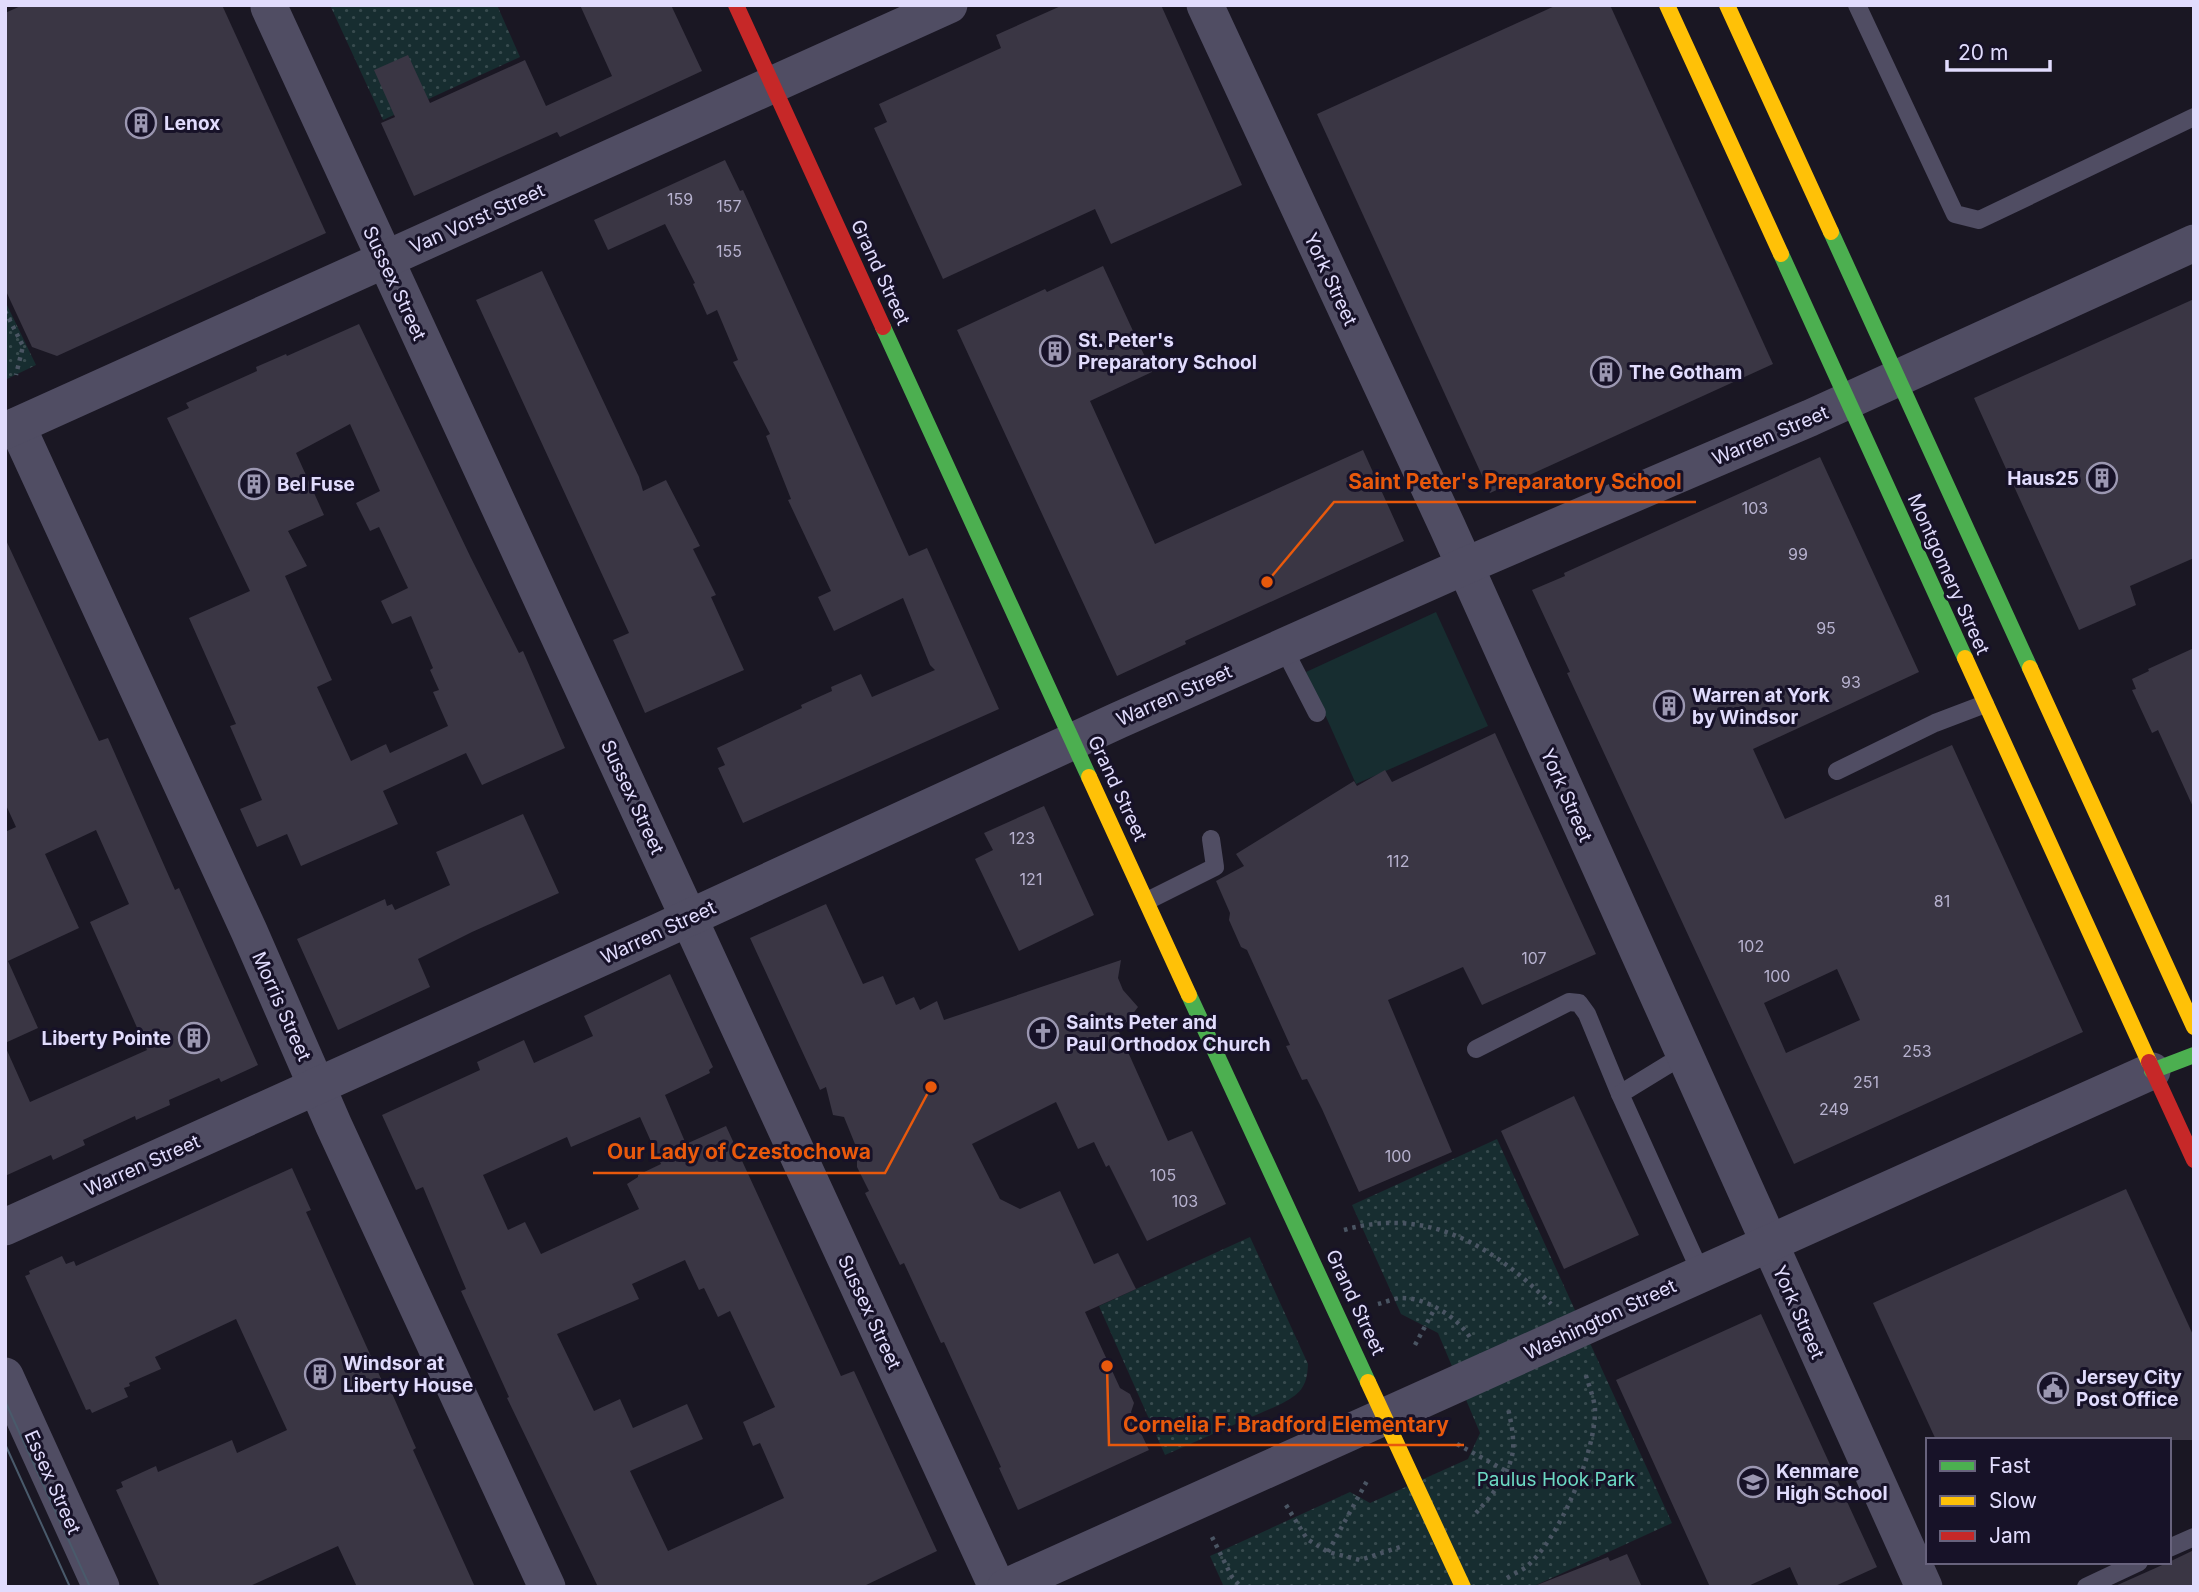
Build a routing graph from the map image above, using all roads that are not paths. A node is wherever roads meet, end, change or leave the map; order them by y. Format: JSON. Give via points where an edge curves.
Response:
{"nodes":[{"id":1,"x":736,"y":5,"type":"edge"},
{"id":2,"x":949,"y":5,"type":"edge"},
{"id":3,"x":1205,"y":5,"type":"edge"},
{"id":4,"x":1667,"y":5,"type":"edge"},
{"id":5,"x":1727,"y":5,"type":"edge"},
{"id":6,"x":1857,"y":5,"type":"edge"},
{"id":7,"x":270,"y":7,"type":"dead end"},
{"id":8,"x":772,"y":84,"type":"junction"},
{"id":9,"x":2194,"y":117,"type":"edge"},
{"id":10,"x":2194,"y":243,"type":"edge"},
{"id":11,"x":384,"y":260,"type":"junction"},
{"id":12,"x":1898,"y":378,"type":"junction"},
{"id":13,"x":1847,"y":401,"type":"junction"},
{"id":14,"x":11,"y":428,"type":"edge"},
{"id":15,"x":1465,"y":566,"type":"junction"},
{"id":16,"x":1283,"y":647,"type":"junction"},
{"id":17,"x":1985,"y":704,"type":"junction"},
{"id":18,"x":1317,"y":713,"type":"dead end"},
{"id":19,"x":1073,"y":741,"type":"junction"},
{"id":20,"x":1837,"y":771,"type":"dead end"},
{"id":21,"x":1211,"y":839,"type":"dead end"},
{"id":22,"x":1147,"y":901,"type":"junction"},
{"id":23,"x":688,"y":918,"type":"junction"},
{"id":24,"x":2194,"y":1027,"type":"edge"},
{"id":25,"x":1476,"y":1049,"type":"dead end"},
{"id":26,"x":2194,"y":1055,"type":"edge"},
{"id":27,"x":1685,"y":1059,"type":"junction"},
{"id":28,"x":2152,"y":1071,"type":"junction"},
{"id":29,"x":317,"y":1085,"type":"junction"},
{"id":30,"x":1620,"y":1094,"type":"junction"},
{"id":31,"x":2194,"y":1160,"type":"edge"},
{"id":32,"x":5,"y":1227,"type":"edge"},
{"id":33,"x":1767,"y":1242,"type":"junction"},
{"id":34,"x":1701,"y":1273,"type":"junction"},
{"id":35,"x":5,"y":1376,"type":"edge"},
{"id":36,"x":1386,"y":1417,"type":"junction"},
{"id":37,"x":2194,"y":1537,"type":"edge"},
{"id":38,"x":2171,"y":1547,"type":"edge"},
{"id":39,"x":2135,"y":1564,"type":"edge"},
{"id":40,"x":101,"y":1587,"type":"edge"},
{"id":41,"x":547,"y":1587,"type":"edge"},
{"id":42,"x":997,"y":1587,"type":"edge"},
{"id":43,"x":1006,"y":1587,"type":"edge"},
{"id":44,"x":1463,"y":1587,"type":"edge"},
{"id":45,"x":1924,"y":1587,"type":"edge"},
{"id":46,"x":2086,"y":1587,"type":"edge"}],
"edges":[{"from":1,"to":8,"type":"street","name":"Grand Street"},
{"from":2,"to":8,"type":"street","name":"Van Vorst Street"},
{"from":3,"to":15,"type":"street","name":"York Street"},
{"from":4,"to":13,"type":"street","name":"Montgomery Street"},
{"from":5,"to":12,"type":"street","name":"Montgomery Street"},
{"from":6,"to":9,"type":"lane","via":[[1955,215],[1979,220]]},
{"from":7,"to":11,"type":"street","name":"Sussex Street"},
{"from":8,"to":11,"type":"street","name":"Van Vorst Street"},
{"from":8,"to":19,"type":"street","name":"Grand Street"},
{"from":10,"to":12,"type":"street","name":"Warren Street"},
{"from":11,"to":14,"type":"street","name":"Van Vorst Street"},
{"from":11,"to":23,"type":"street","name":"Sussex Street"},
{"from":12,"to":13,"type":"street","name":"Warren Street"},
{"from":12,"to":24,"type":"street","name":"Montgomery Street"},
{"from":13,"to":15,"type":"street","name":"Warren Street"},
{"from":13,"to":17,"type":"street","name":"Montgomery Street"},
{"from":14,"to":29,"type":"street","name":"Morris Street"},
{"from":15,"to":16,"type":"street","name":"Warren Street"},
{"from":15,"to":27,"type":"street","name":"York Street"},
{"from":16,"to":18,"type":"lane"},
{"from":16,"to":19,"type":"street","name":"Warren Street"},
{"from":17,"to":20,"type":"lane"},
{"from":17,"to":28,"type":"street","name":"Montgomery Street"},
{"from":19,"to":22,"type":"street","name":"Grand Street"},
{"from":19,"to":23,"type":"street","name":"Warren Street"},
{"from":21,"to":22,"type":"lane","via":[[1215,867]]},
{"from":22,"to":36,"type":"street","name":"Grand Street"},
{"from":23,"to":29,"type":"street","name":"Warren Street"},
{"from":23,"to":42,"type":"street","name":"Sussex Street"},
{"from":25,"to":30,"type":"lane","via":[[1569,1002],[1579,1003]]},
{"from":26,"to":28,"type":"street","name":"Washington Street"},
{"from":27,"to":30,"type":"lane"},
{"from":27,"to":33,"type":"street","name":"York Street"},
{"from":28,"to":31,"type":"street","name":"Montgomery Street"},
{"from":28,"to":33,"type":"street","name":"Washington Street"},
{"from":29,"to":32,"type":"street","name":"Warren Street"},
{"from":29,"to":41,"type":"street","name":"Morris Street"},
{"from":30,"to":34,"type":"lane"},
{"from":33,"to":34,"type":"street","name":"Washington Street"},
{"from":33,"to":45,"type":"street","name":"York Street"},
{"from":34,"to":36,"type":"street","name":"Washington Street"},
{"from":35,"to":40,"type":"street","name":"Essex Street"},
{"from":36,"to":43,"type":"street","name":"Washington Street"},
{"from":36,"to":44,"type":"street","name":"Grand Street"},
{"from":37,"to":38,"type":"lane"},
{"from":39,"to":46,"type":"lane"}]}
